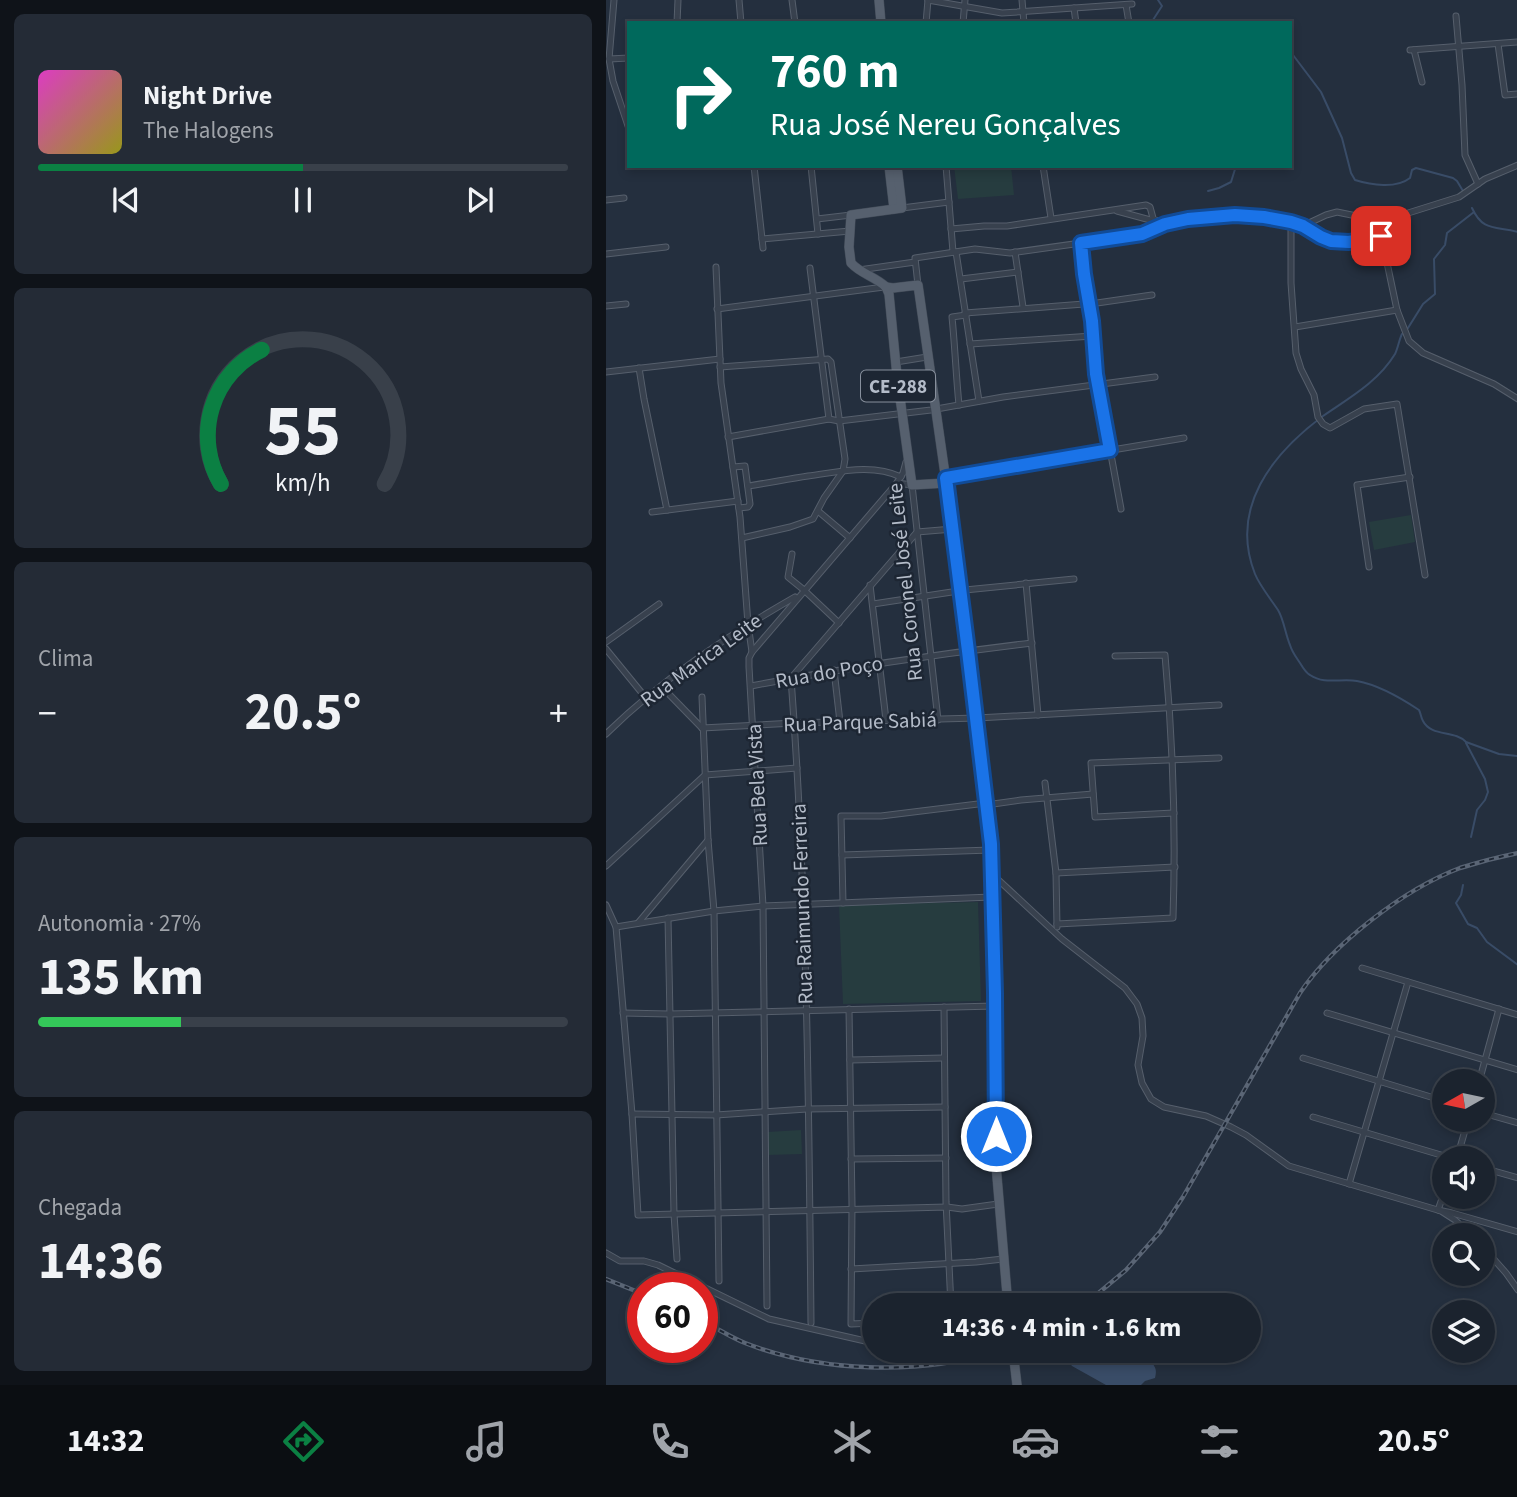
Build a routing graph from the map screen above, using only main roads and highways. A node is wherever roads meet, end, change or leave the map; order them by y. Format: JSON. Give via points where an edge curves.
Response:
{"nodes":[{"id":1,"x":873,"y":0,"type":"edge"},
{"id":2,"x":879,"y":0,"type":"edge"},
{"id":3,"x":875,"y":21,"type":"edge"},
{"id":4,"x":881,"y":21,"type":"edge"},
{"id":5,"x":889,"y":168,"type":"edge"},
{"id":6,"x":897,"y":168,"type":"edge"},
{"id":7,"x":898,"y":209,"type":"junction"},
{"id":8,"x":886,"y":287,"type":"junction"},
{"id":9,"x":946,"y":481,"type":"junction"},
{"id":10,"x":1007,"y":1293,"type":"edge"},
{"id":11,"x":1014,"y":1363,"type":"edge"},
{"id":12,"x":1017,"y":1385,"type":"edge"}],
"edges":[{"from":1,"to":3,"type":"main road"},
{"from":2,"to":4,"type":"main road"},
{"from":5,"to":7,"type":"main road"},
{"from":6,"to":7,"type":"main road"},
{"from":7,"to":8,"type":"main road","via":[[851,215],[849,259]]},
{"from":8,"to":9,"type":"main road","number":"CE-288","via":[[918,285]]},
{"from":8,"to":9,"type":"main road","name":"Rua Coronel José Leite","number":"CE-288","via":[[912,485]]},
{"from":9,"to":10,"type":"main road","number":"CE-288","via":[[991,850],[995,1151]]},
{"from":11,"to":12,"type":"main road"}]}
